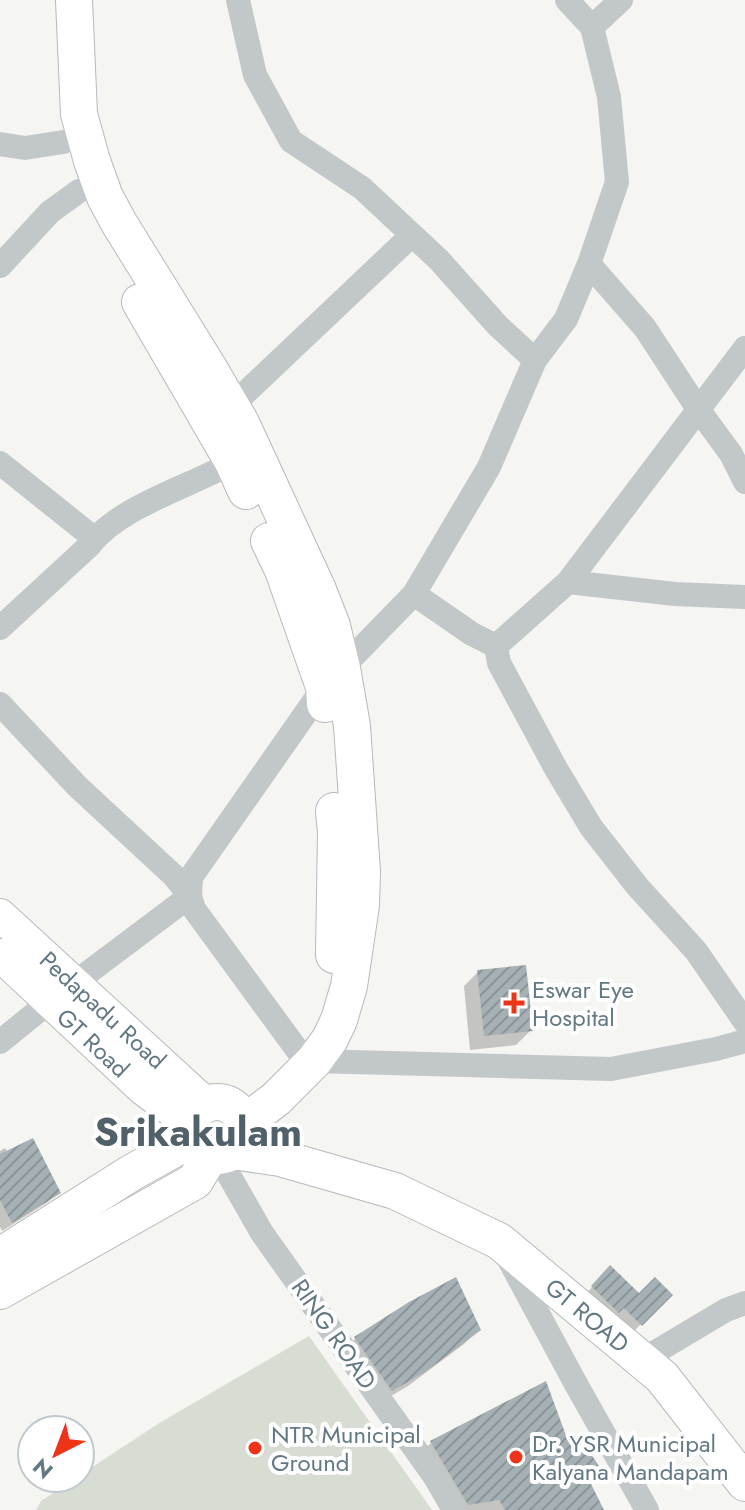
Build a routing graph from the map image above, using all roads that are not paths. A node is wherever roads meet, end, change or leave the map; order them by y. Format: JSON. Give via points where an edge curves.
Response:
{"nodes":[{"id":1,"x":53,"y":0,"type":"edge"},
{"id":2,"x":74,"y":0,"type":"edge"},
{"id":3,"x":238,"y":0,"type":"edge"},
{"id":4,"x":567,"y":0,"type":"edge"},
{"id":5,"x":621,"y":0,"type":"edge"},
{"id":6,"x":592,"y":27,"type":"junction"},
{"id":7,"x":63,"y":142,"type":"junction"},
{"id":8,"x":0,"y":144,"type":"edge"},
{"id":9,"x":79,"y":191,"type":"junction"},
{"id":10,"x":411,"y":236,"type":"junction"},
{"id":11,"x":589,"y":264,"type":"junction"},
{"id":12,"x":0,"y":266,"type":"edge"},
{"id":13,"x":745,"y":348,"type":"edge"},
{"id":14,"x":535,"y":360,"type":"junction"},
{"id":15,"x":698,"y":409,"type":"junction"},
{"id":16,"x":221,"y":416,"type":"junction"},
{"id":17,"x":233,"y":462,"type":"junction"},
{"id":18,"x":0,"y":463,"type":"edge"},
{"id":19,"x":745,"y":482,"type":"edge"},
{"id":20,"x":95,"y":539,"type":"junction"},
{"id":21,"x":568,"y":582,"type":"junction"},
{"id":22,"x":414,"y":594,"type":"junction"},
{"id":23,"x":745,"y":597,"type":"edge"},
{"id":24,"x":0,"y":628,"type":"edge"},
{"id":25,"x":496,"y":646,"type":"junction"},
{"id":26,"x":333,"y":677,"type":"junction"},
{"id":27,"x":0,"y":704,"type":"edge"},
{"id":28,"x":190,"y":896,"type":"junction"},
{"id":29,"x":0,"y":915,"type":"edge"},
{"id":30,"x":0,"y":955,"type":"edge"},
{"id":31,"x":75,"y":983,"type":"junction"},
{"id":32,"x":49,"y":1002,"type":"junction"},
{"id":33,"x":745,"y":1022,"type":"edge"},
{"id":34,"x":745,"y":1041,"type":"edge"},
{"id":35,"x":0,"y":1042,"type":"edge"},
{"id":36,"x":306,"y":1056,"type":"junction"},
{"id":37,"x":219,"y":1133,"type":"junction"},
{"id":38,"x":499,"y":1241,"type":"junction"},
{"id":39,"x":0,"y":1256,"type":"edge"},
{"id":40,"x":0,"y":1291,"type":"edge"},
{"id":41,"x":745,"y":1303,"type":"edge"},
{"id":42,"x":642,"y":1360,"type":"junction"},
{"id":43,"x":745,"y":1483,"type":"edge"},
{"id":44,"x":454,"y":1510,"type":"edge"},
{"id":45,"x":647,"y":1510,"type":"edge"}],
"edges":[{"from":1,"to":7,"type":"main road"},
{"from":2,"to":16,"type":"main road","via":[[79,114],[92,161],[119,223],[210,370]]},
{"from":3,"to":10,"type":"street","via":[[255,75],[291,141],[362,188]]},
{"from":4,"to":6,"type":"street"},
{"from":5,"to":6,"type":"street"},
{"from":6,"to":11,"type":"street","via":[[609,97],[617,182]]},
{"from":7,"to":8,"type":"street","via":[[25,148]]},
{"from":7,"to":9,"type":"main road"},
{"from":9,"to":12,"type":"street","via":[[50,212]]},
{"from":9,"to":16,"type":"main road","via":[[122,270]]},
{"from":10,"to":14,"type":"street"},
{"from":10,"to":16,"type":"street"},
{"from":11,"to":14,"type":"street","via":[[566,319]]},
{"from":11,"to":15,"type":"street","via":[[645,328]]},
{"from":13,"to":15,"type":"street"},
{"from":14,"to":22,"type":"street","via":[[489,467]]},
{"from":15,"to":19,"type":"street"},
{"from":15,"to":21,"type":"street"},
{"from":16,"to":17,"type":"main road"},
{"from":16,"to":26,"type":"main road","via":[[241,423],[318,590],[332,626]]},
{"from":17,"to":20,"type":"street","via":[[124,516]]},
{"from":17,"to":26,"type":"main road"},
{"from":18,"to":20,"type":"street"},
{"from":20,"to":24,"type":"street"},
{"from":21,"to":23,"type":"street"},
{"from":21,"to":25,"type":"street"},
{"from":22,"to":25,"type":"street"},
{"from":22,"to":26,"type":"street"},
{"from":25,"to":33,"type":"street","via":[[499,663],[591,827],[696,951]]},
{"from":26,"to":28,"type":"street","via":[[191,877]]},
{"from":26,"to":36,"type":"main road","via":[[352,726],[361,905],[339,1020],[330,1039]]},
{"from":27,"to":28,"type":"street"},
{"from":28,"to":31,"type":"street"},
{"from":28,"to":36,"type":"street","via":[[194,909]]},
{"from":29,"to":31,"type":"main road","name":"Pedapadu Road"},
{"from":30,"to":32,"type":"main road","name":"GT Road"},
{"from":31,"to":32,"type":"street"},
{"from":31,"to":37,"type":"main road","name":"Pedapadu Road"},
{"from":32,"to":35,"type":"street"},
{"from":32,"to":37,"type":"main road","name":"GT Road","via":[[143,1089]]},
{"from":34,"to":36,"type":"street","via":[[611,1069]]},
{"from":36,"to":37,"type":"main road","via":[[276,1099]]},
{"from":37,"to":38,"type":"main road","name":"GT ROAD","via":[[280,1158],[395,1191]]},
{"from":37,"to":39,"type":"main road","via":[[131,1173]]},
{"from":37,"to":40,"type":"main road","via":[[195,1181]]},
{"from":37,"to":44,"type":"street","name":"RING ROAD","via":[[262,1233]]},
{"from":38,"to":42,"type":"main road","name":"GT ROAD"},
{"from":38,"to":45,"type":"street"},
{"from":41,"to":42,"type":"street"},
{"from":42,"to":43,"type":"main road","name":"GT ROAD","via":[[662,1377]]}]}
